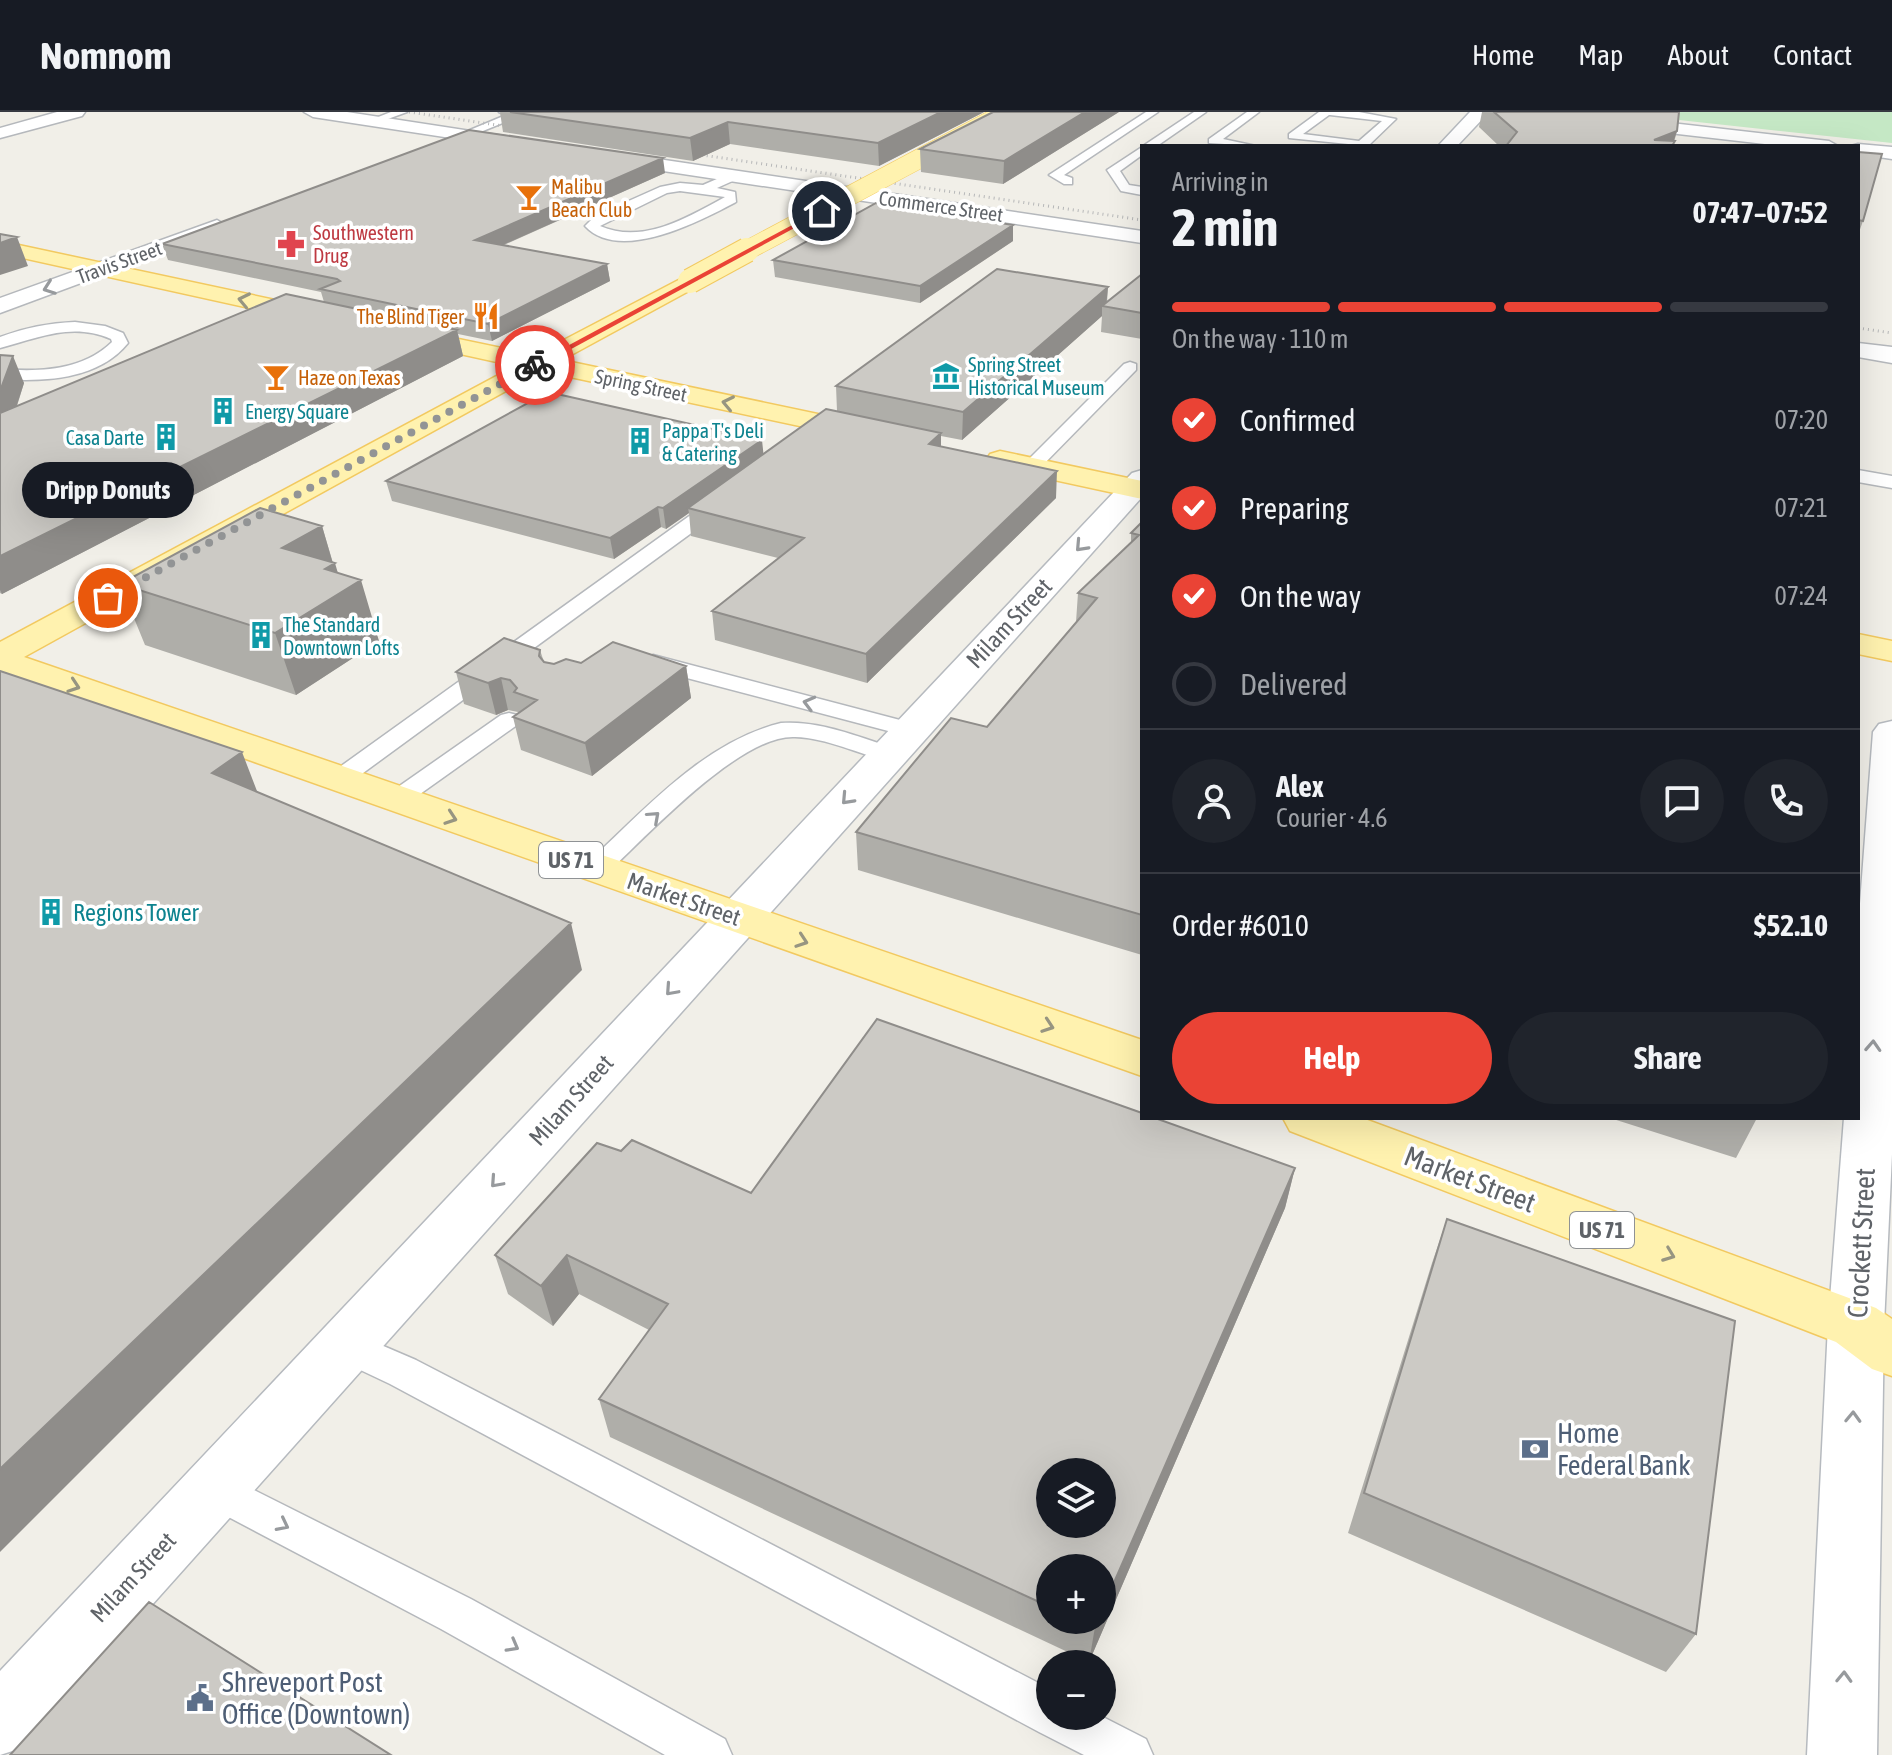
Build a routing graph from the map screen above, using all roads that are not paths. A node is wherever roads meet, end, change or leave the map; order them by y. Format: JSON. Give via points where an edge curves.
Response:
{"nodes":[{"id":1,"x":76,"y":112,"type":"edge"},
{"id":2,"x":313,"y":112,"type":"edge"},
{"id":3,"x":402,"y":112,"type":"edge"},
{"id":4,"x":504,"y":112,"type":"edge"},
{"id":5,"x":1007,"y":112,"type":"edge"},
{"id":6,"x":1153,"y":112,"type":"edge"},
{"id":7,"x":1201,"y":112,"type":"edge"},
{"id":8,"x":1254,"y":112,"type":"edge"},
{"id":9,"x":1328,"y":112,"type":"edge"},
{"id":10,"x":1480,"y":112,"type":"edge"},
{"id":11,"x":1530,"y":112,"type":"edge"},
{"id":12,"x":520,"y":114,"type":"junction"},
{"id":13,"x":535,"y":116,"type":"edge"},
{"id":14,"x":374,"y":121,"type":"junction"},
{"id":15,"x":0,"y":133,"type":"edge"},
{"id":16,"x":464,"y":135,"type":"junction"},
{"id":17,"x":1152,"y":144,"type":"edge"},
{"id":18,"x":1235,"y":144,"type":"edge"},
{"id":19,"x":1354,"y":144,"type":"edge"},
{"id":20,"x":1363,"y":144,"type":"edge"},
{"id":21,"x":1449,"y":144,"type":"edge"},
{"id":22,"x":1811,"y":144,"type":"edge"},
{"id":23,"x":537,"y":147,"type":"edge"},
{"id":24,"x":1860,"y":149,"type":"edge"},
{"id":25,"x":425,"y":150,"type":"edge"},
{"id":26,"x":1140,"y":152,"type":"edge"},
{"id":27,"x":582,"y":153,"type":"edge"},
{"id":28,"x":1892,"y":153,"type":"edge"},
{"id":29,"x":733,"y":176,"type":"junction"},
{"id":30,"x":1068,"y":181,"type":"dead end"},
{"id":31,"x":705,"y":189,"type":"junction"},
{"id":32,"x":1140,"y":191,"type":"edge"},
{"id":33,"x":244,"y":216,"type":"edge"},
{"id":34,"x":1140,"y":237,"type":"edge"},
{"id":35,"x":0,"y":247,"type":"edge"},
{"id":36,"x":100,"y":269,"type":"junction"},
{"id":37,"x":0,"y":306,"type":"edge"},
{"id":38,"x":342,"y":321,"type":"edge"},
{"id":39,"x":373,"y":328,"type":"edge"},
{"id":40,"x":3,"y":340,"type":"edge"},
{"id":41,"x":1860,"y":350,"type":"edge"},
{"id":42,"x":1892,"y":355,"type":"edge"},
{"id":43,"x":539,"y":363,"type":"junction"},
{"id":44,"x":1130,"y":367,"type":"dead end"},
{"id":45,"x":0,"y":374,"type":"edge"},
{"id":46,"x":825,"y":424,"type":"junction"},
{"id":47,"x":899,"y":439,"type":"edge"},
{"id":48,"x":802,"y":442,"type":"edge"},
{"id":49,"x":972,"y":454,"type":"edge"},
{"id":50,"x":1031,"y":467,"type":"junction"},
{"id":51,"x":1860,"y":476,"type":"edge"},
{"id":52,"x":1892,"y":482,"type":"edge"},
{"id":53,"x":742,"y":486,"type":"edge"},
{"id":54,"x":1139,"y":486,"type":"edge"},
{"id":55,"x":1860,"y":644,"type":"edge"},
{"id":56,"x":1892,"y":651,"type":"edge"},
{"id":57,"x":0,"y":658,"type":"edge"},
{"id":58,"x":625,"y":660,"type":"edge"},
{"id":59,"x":509,"y":720,"type":"edge"},
{"id":60,"x":1892,"y":732,"type":"edge"},
{"id":61,"x":900,"y":742,"type":"junction"},
{"id":62,"x":339,"y":779,"type":"junction"},
{"id":63,"x":397,"y":799,"type":"junction"},
{"id":64,"x":596,"y":869,"type":"junction"},
{"id":65,"x":737,"y":918,"type":"junction"},
{"id":66,"x":1140,"y":1057,"type":"edge"},
{"id":67,"x":1313,"y":1120,"type":"edge"},
{"id":68,"x":1880,"y":1331,"type":"edge"},
{"id":69,"x":346,"y":1346,"type":"junction"},
{"id":70,"x":214,"y":1489,"type":"junction"},
{"id":71,"x":1036,"y":1707,"type":"edge"},
{"id":72,"x":0,"y":1722,"type":"edge"},
{"id":73,"x":1081,"y":1730,"type":"edge"},
{"id":74,"x":709,"y":1755,"type":"edge"},
{"id":75,"x":1130,"y":1755,"type":"edge"},
{"id":76,"x":1842,"y":1755,"type":"edge"}],
"edges":[{"from":1,"to":15,"type":"street"},
{"from":2,"to":14,"type":"street"},
{"from":3,"to":14,"type":"lane"},
{"from":4,"to":12,"type":"lane"},
{"from":5,"to":43,"type":"main road","bridge":true},
{"from":6,"to":30,"type":"lane","via":[[1055,175]]},
{"from":7,"to":17,"type":"lane"},
{"from":8,"to":18,"type":"lane","via":[[1213,141]]},
{"from":9,"to":19,"type":"lane","via":[[1293,136]]},
{"from":9,"to":20,"type":"lane","via":[[1391,119]]},
{"from":10,"to":21,"type":"street"},
{"from":11,"to":22,"type":"street"},
{"from":12,"to":13,"type":"lane"},
{"from":12,"to":16,"type":"lane"},
{"from":14,"to":16,"type":"street"},
{"from":16,"to":23,"type":"street"},
{"from":16,"to":25,"type":"street"},
{"from":24,"to":28,"type":"street"},
{"from":26,"to":32,"type":"lane","via":[[1113,170],[1125,188]]},
{"from":27,"to":29,"type":"street","name":"Commerce Street"},
{"from":29,"to":31,"type":"lane"},
{"from":29,"to":34,"type":"street","name":"Commerce Street"},
{"from":31,"to":31,"type":"lane","via":[[664,190],[592,226],[637,238],[656,235],[732,199]]},
{"from":33,"to":36,"type":"street","name":"Travis Street"},
{"from":35,"to":36,"type":"main road"},
{"from":36,"to":37,"type":"street","name":"Travis Street","one_way":true},
{"from":38,"to":36,"type":"main road","one_way":true},
{"from":39,"to":43,"type":"main road","name":"Spring Street"},
{"from":40,"to":45,"type":"lane","via":[[50,329],[93,328],[118,336],[120,343],[100,360],[80,367],[35,375]]},
{"from":41,"to":42,"type":"street"},
{"from":46,"to":43,"type":"main road","name":"Spring Street","one_way":true},
{"from":43,"to":57,"type":"main road"},
{"from":44,"to":50,"type":"lane"},
{"from":46,"to":47,"type":"main road","name":"Spring Street"},
{"from":46,"to":48,"type":"lane"},
{"from":49,"to":50,"type":"main road"},
{"from":50,"to":54,"type":"main road"},
{"from":51,"to":52,"type":"lane"},
{"from":53,"to":62,"type":"lane"},
{"from":54,"to":61,"type":"street","name":"Milam Street","one_way":true},
{"from":55,"to":56,"type":"main road"},
{"from":57,"to":62,"type":"main road","name":"Market Street","number":"US 71","one_way":true},
{"from":61,"to":58,"type":"lane","one_way":true,"via":[[655,662]]},
{"from":59,"to":63,"type":"lane"},
{"from":68,"to":60,"type":"street","name":"Crockett Street","one_way":true},
{"from":64,"to":61,"type":"lane","one_way":true,"via":[[748,740],[784,729]]},
{"from":61,"to":65,"type":"street","name":"Milam Street","one_way":true},
{"from":62,"to":63,"type":"main road","name":"Market Street","number":"US 71"},
{"from":63,"to":64,"type":"main road","name":"Market Street","number":"US 71","one_way":true},
{"from":64,"to":65,"type":"main road","name":"Market Street","number":"US 71"},
{"from":65,"to":66,"type":"main road","name":"Market Street","number":"US 71","one_way":true},
{"from":65,"to":69,"type":"street","name":"Milam Street","one_way":true},
{"from":67,"to":68,"type":"main road","name":"Market Street","number":"US 71","one_way":true},
{"from":76,"to":68,"type":"street","name":"Crockett Street","one_way":true},
{"from":69,"to":70,"type":"street","name":"Milam Street"},
{"from":69,"to":71,"type":"lane"},
{"from":70,"to":72,"type":"street","name":"Milam Street"},
{"from":70,"to":74,"type":"lane","one_way":true,"via":[[456,1614]]},
{"from":73,"to":75,"type":"lane"}]}
